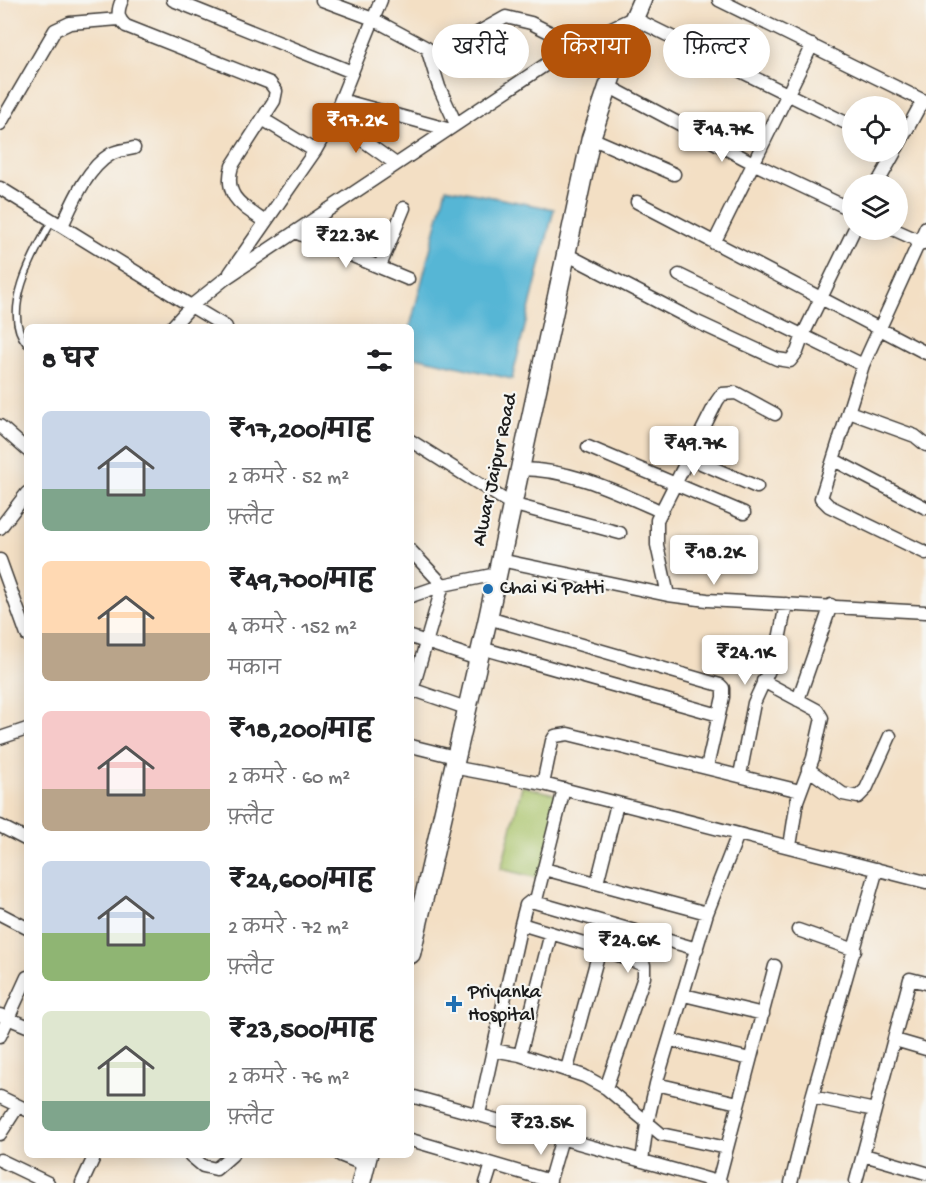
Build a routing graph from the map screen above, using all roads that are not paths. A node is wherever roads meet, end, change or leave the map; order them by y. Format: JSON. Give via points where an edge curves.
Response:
{"nodes":[{"id":1,"x":122,"y":0,"type":"edge"},
{"id":2,"x":173,"y":0,"type":"edge"},
{"id":3,"x":322,"y":0,"type":"edge"},
{"id":4,"x":381,"y":0,"type":"edge"},
{"id":5,"x":719,"y":0,"type":"edge"},
{"id":6,"x":637,"y":5,"type":"edge"},
{"id":7,"x":119,"y":19,"type":"junction"},
{"id":8,"x":373,"y":19,"type":"junction"},
{"id":9,"x":608,"y":24,"type":"edge"},
{"id":10,"x":541,"y":28,"type":"edge"},
{"id":11,"x":812,"y":45,"type":"junction"},
{"id":12,"x":431,"y":59,"type":"junction"},
{"id":13,"x":541,"y":67,"type":"edge"},
{"id":14,"x":352,"y":72,"type":"junction"},
{"id":15,"x":608,"y":86,"type":"junction"},
{"id":16,"x":789,"y":93,"type":"junction"},
{"id":17,"x":341,"y":100,"type":"junction"},
{"id":18,"x":925,"y":101,"type":"edge"},
{"id":19,"x":333,"y":119,"type":"junction"},
{"id":20,"x":842,"y":121,"type":"edge"},
{"id":21,"x":269,"y":123,"type":"dead end"},
{"id":22,"x":0,"y":124,"type":"edge"},
{"id":23,"x":451,"y":126,"type":"junction"},
{"id":24,"x":908,"y":130,"type":"edge"},
{"id":25,"x":591,"y":138,"type":"junction"},
{"id":26,"x":134,"y":148,"type":"dead end"},
{"id":27,"x":315,"y":151,"type":"junction"},
{"id":28,"x":396,"y":164,"type":"junction"},
{"id":29,"x":755,"y":164,"type":"junction"},
{"id":30,"x":674,"y":174,"type":"dead end"},
{"id":31,"x":0,"y":188,"type":"edge"},
{"id":32,"x":637,"y":202,"type":"dead end"},
{"id":33,"x":842,"y":205,"type":"edge"},
{"id":34,"x":404,"y":208,"type":"dead end"},
{"id":35,"x":265,"y":222,"type":"junction"},
{"id":36,"x":57,"y":223,"type":"junction"},
{"id":37,"x":926,"y":227,"type":"edge"},
{"id":38,"x":295,"y":232,"type":"junction"},
{"id":39,"x":908,"y":236,"type":"edge"},
{"id":40,"x":849,"y":240,"type":"edge"},
{"id":41,"x":922,"y":242,"type":"edge"},
{"id":42,"x":714,"y":243,"type":"junction"},
{"id":43,"x":566,"y":254,"type":"junction"},
{"id":44,"x":380,"y":266,"type":"junction"},
{"id":45,"x":678,"y":275,"type":"dead end"},
{"id":46,"x":226,"y":278,"type":"junction"},
{"id":47,"x":408,"y":279,"type":"dead end"},
{"id":48,"x":822,"y":296,"type":"junction"},
{"id":49,"x":9,"y":300,"type":"dead end"},
{"id":50,"x":191,"y":306,"type":"junction"},
{"id":51,"x":175,"y":324,"type":"edge"},
{"id":52,"x":221,"y":324,"type":"edge"},
{"id":53,"x":879,"y":327,"type":"junction"},
{"id":54,"x":12,"y":329,"type":"dead end"},
{"id":55,"x":803,"y":335,"type":"junction"},
{"id":56,"x":24,"y":341,"type":"edge"},
{"id":57,"x":926,"y":353,"type":"edge"},
{"id":58,"x":863,"y":365,"type":"junction"},
{"id":59,"x":849,"y":412,"type":"junction"},
{"id":60,"x":776,"y":414,"type":"dead end"},
{"id":61,"x":0,"y":426,"type":"edge"},
{"id":62,"x":414,"y":443,"type":"edge"},
{"id":63,"x":926,"y":445,"type":"edge"},
{"id":64,"x":24,"y":447,"type":"edge"},
{"id":65,"x":588,"y":447,"type":"dead end"},
{"id":66,"x":687,"y":457,"type":"junction"},
{"id":67,"x":834,"y":460,"type":"junction"},
{"id":68,"x":519,"y":469,"type":"junction"},
{"id":69,"x":673,"y":484,"type":"junction"},
{"id":70,"x":757,"y":487,"type":"dead end"},
{"id":71,"x":24,"y":497,"type":"edge"},
{"id":72,"x":512,"y":504,"type":"junction"},
{"id":73,"x":926,"y":508,"type":"edge"},
{"id":74,"x":660,"y":511,"type":"junction"},
{"id":75,"x":744,"y":513,"type":"dead end"},
{"id":76,"x":0,"y":528,"type":"edge"},
{"id":77,"x":620,"y":532,"type":"dead end"},
{"id":78,"x":926,"y":553,"type":"edge"},
{"id":79,"x":414,"y":554,"type":"edge"},
{"id":80,"x":0,"y":560,"type":"edge"},
{"id":81,"x":499,"y":567,"type":"junction"},
{"id":82,"x":443,"y":585,"type":"junction"},
{"id":83,"x":414,"y":595,"type":"edge"},
{"id":84,"x":668,"y":595,"type":"junction"},
{"id":85,"x":786,"y":604,"type":"junction"},
{"id":86,"x":831,"y":605,"type":"junction"},
{"id":87,"x":926,"y":612,"type":"edge"},
{"id":88,"x":488,"y":618,"type":"junction"},
{"id":89,"x":24,"y":627,"type":"edge"},
{"id":90,"x":414,"y":638,"type":"edge"},
{"id":91,"x":426,"y":642,"type":"junction"},
{"id":92,"x":479,"y":654,"type":"junction"},
{"id":93,"x":414,"y":681,"type":"edge"},
{"id":94,"x":763,"y":681,"type":"junction"},
{"id":95,"x":414,"y":692,"type":"edge"},
{"id":96,"x":798,"y":700,"type":"junction"},
{"id":97,"x":466,"y":708,"type":"junction"},
{"id":98,"x":719,"y":715,"type":"junction"},
{"id":99,"x":24,"y":730,"type":"edge"},
{"id":100,"x":1,"y":734,"type":"edge"},
{"id":101,"x":890,"y":736,"type":"dead end"},
{"id":102,"x":414,"y":747,"type":"edge"},
{"id":103,"x":453,"y":762,"type":"junction"},
{"id":104,"x":707,"y":767,"type":"junction"},
{"id":105,"x":808,"y":769,"type":"junction"},
{"id":106,"x":740,"y":776,"type":"junction"},
{"id":107,"x":543,"y":784,"type":"junction"},
{"id":108,"x":564,"y":789,"type":"junction"},
{"id":109,"x":800,"y":791,"type":"junction"},
{"id":110,"x":617,"y":804,"type":"junction"},
{"id":111,"x":0,"y":826,"type":"edge"},
{"id":112,"x":738,"y":834,"type":"junction"},
{"id":113,"x":24,"y":838,"type":"edge"},
{"id":114,"x":790,"y":846,"type":"junction"},
{"id":115,"x":544,"y":869,"type":"junction"},
{"id":116,"x":877,"y":869,"type":"junction"},
{"id":117,"x":926,"y":882,"type":"edge"},
{"id":118,"x":597,"y":883,"type":"junction"},
{"id":119,"x":536,"y":900,"type":"junction"},
{"id":120,"x":707,"y":913,"type":"junction"},
{"id":121,"x":0,"y":914,"type":"edge"},
{"id":122,"x":521,"y":924,"type":"junction"},
{"id":123,"x":24,"y":926,"type":"edge"},
{"id":124,"x":798,"y":930,"type":"dead end"},
{"id":125,"x":551,"y":933,"type":"junction"},
{"id":126,"x":414,"y":940,"type":"edge"},
{"id":127,"x":600,"y":948,"type":"junction"},
{"id":128,"x":697,"y":949,"type":"junction"},
{"id":129,"x":855,"y":950,"type":"junction"},
{"id":130,"x":775,"y":966,"type":"dead end"},
{"id":131,"x":24,"y":982,"type":"edge"},
{"id":132,"x":926,"y":983,"type":"edge"},
{"id":133,"x":684,"y":995,"type":"junction"},
{"id":134,"x":763,"y":1014,"type":"junction"},
{"id":135,"x":4,"y":1017,"type":"edge"},
{"id":136,"x":24,"y":1025,"type":"edge"},
{"id":137,"x":0,"y":1036,"type":"edge"},
{"id":138,"x":670,"y":1040,"type":"junction"},
{"id":139,"x":895,"y":1040,"type":"junction"},
{"id":140,"x":926,"y":1048,"type":"edge"},
{"id":141,"x":492,"y":1050,"type":"junction"},
{"id":142,"x":520,"y":1055,"type":"junction"},
{"id":143,"x":750,"y":1059,"type":"junction"},
{"id":144,"x":567,"y":1069,"type":"junction"},
{"id":145,"x":656,"y":1084,"type":"junction"},
{"id":146,"x":606,"y":1088,"type":"junction"},
{"id":147,"x":414,"y":1096,"type":"edge"},
{"id":148,"x":0,"y":1097,"type":"edge"},
{"id":149,"x":812,"y":1097,"type":"junction"},
{"id":150,"x":738,"y":1103,"type":"junction"},
{"id":151,"x":23,"y":1108,"type":"edge"},
{"id":152,"x":876,"y":1110,"type":"junction"},
{"id":153,"x":478,"y":1114,"type":"junction"},
{"id":154,"x":647,"y":1124,"type":"junction"},
{"id":155,"x":0,"y":1134,"type":"edge"},
{"id":156,"x":562,"y":1138,"type":"junction"},
{"id":157,"x":414,"y":1141,"type":"edge"},
{"id":158,"x":727,"y":1148,"type":"junction"},
{"id":159,"x":864,"y":1155,"type":"junction"},
{"id":160,"x":94,"y":1158,"type":"edge"},
{"id":161,"x":194,"y":1158,"type":"edge"},
{"id":162,"x":229,"y":1158,"type":"edge"},
{"id":163,"x":0,"y":1160,"type":"edge"},
{"id":164,"x":367,"y":1160,"type":"edge"},
{"id":165,"x":642,"y":1161,"type":"junction"},
{"id":166,"x":492,"y":1164,"type":"junction"},
{"id":167,"x":926,"y":1173,"type":"edge"},
{"id":168,"x":856,"y":1180,"type":"dead end"},
{"id":169,"x":39,"y":1181,"type":"edge"},
{"id":170,"x":549,"y":1182,"type":"edge"},
{"id":171,"x":82,"y":1183,"type":"edge"},
{"id":172,"x":361,"y":1183,"type":"edge"},
{"id":173,"x":486,"y":1183,"type":"edge"},
{"id":174,"x":719,"y":1183,"type":"edge"},
{"id":175,"x":791,"y":1183,"type":"edge"}],
"edges":[{"from":1,"to":7,"type":"street"},
{"from":2,"to":14,"type":"street"},
{"from":3,"to":8,"type":"street"},
{"from":4,"to":8,"type":"street"},
{"from":5,"to":11,"type":"street"},
{"from":6,"to":9,"type":"street"},
{"from":6,"to":15,"type":"main road","name":"Alwar Jaipur Road"},
{"from":6,"to":16,"type":"street"},
{"from":7,"to":22,"type":"street","via":[[70,23],[55,30]]},
{"from":7,"to":35,"type":"street","via":[[136,32],[270,83],[276,92],[273,100],[228,178],[234,197]]},
{"from":8,"to":12,"type":"street","via":[[419,42],[427,48]]},
{"from":8,"to":14,"type":"street"},
{"from":10,"to":12,"type":"street","via":[[506,17]]},
{"from":11,"to":16,"type":"street"},
{"from":11,"to":18,"type":"street"},
{"from":12,"to":23,"type":"street"},
{"from":13,"to":23,"type":"street"},
{"from":14,"to":17,"type":"street"},
{"from":15,"to":25,"type":"main road","name":"Alwar Jaipur Road"},
{"from":15,"to":29,"type":"street"},
{"from":16,"to":20,"type":"street"},
{"from":16,"to":29,"type":"street"},
{"from":17,"to":19,"type":"street"},
{"from":17,"to":23,"type":"street"},
{"from":18,"to":24,"type":"street"},
{"from":19,"to":27,"type":"street"},
{"from":19,"to":28,"type":"street"},
{"from":21,"to":27,"type":"street"},
{"from":23,"to":28,"type":"street"},
{"from":25,"to":30,"type":"street"},
{"from":25,"to":43,"type":"main road","name":"Alwar Jaipur Road"},
{"from":26,"to":36,"type":"street","via":[[110,155],[102,162]]},
{"from":27,"to":35,"type":"street"},
{"from":28,"to":38,"type":"street"},
{"from":29,"to":33,"type":"street"},
{"from":29,"to":42,"type":"street"},
{"from":31,"to":36,"type":"street"},
{"from":32,"to":42,"type":"street"},
{"from":34,"to":44,"type":"street"},
{"from":35,"to":46,"type":"street"},
{"from":36,"to":49,"type":"lane"},
{"from":36,"to":50,"type":"street"},
{"from":37,"to":41,"type":"street"},
{"from":38,"to":44,"type":"street"},
{"from":38,"to":46,"type":"street"},
{"from":39,"to":41,"type":"street"},
{"from":40,"to":48,"type":"street"},
{"from":41,"to":53,"type":"street"},
{"from":42,"to":48,"type":"street"},
{"from":43,"to":55,"type":"street","via":[[777,359],[794,358]]},
{"from":43,"to":68,"type":"main road","name":"Alwar Jaipur Road"},
{"from":44,"to":47,"type":"street"},
{"from":45,"to":55,"type":"street"},
{"from":46,"to":50,"type":"street"},
{"from":48,"to":53,"type":"street"},
{"from":48,"to":55,"type":"street"},
{"from":50,"to":51,"type":"street"},
{"from":50,"to":52,"type":"street"},
{"from":53,"to":57,"type":"street"},
{"from":53,"to":58,"type":"street"},
{"from":54,"to":56,"type":"lane"},
{"from":55,"to":58,"type":"street"},
{"from":58,"to":59,"type":"street"},
{"from":59,"to":63,"type":"street","via":[[915,436]]},
{"from":59,"to":67,"type":"street"},
{"from":60,"to":66,"type":"street","via":[[736,393],[722,394]]},
{"from":61,"to":64,"type":"street"},
{"from":62,"to":72,"type":"street"},
{"from":65,"to":69,"type":"street"},
{"from":66,"to":69,"type":"street"},
{"from":66,"to":70,"type":"street"},
{"from":67,"to":73,"type":"street"},
{"from":67,"to":78,"type":"street","via":[[822,493],[823,502]]},
{"from":68,"to":72,"type":"main road","name":"Alwar Jaipur Road"},
{"from":68,"to":74,"type":"street","via":[[580,476]]},
{"from":69,"to":74,"type":"street"},
{"from":69,"to":75,"type":"street"},
{"from":71,"to":76,"type":"street"},
{"from":72,"to":77,"type":"street"},
{"from":72,"to":81,"type":"main road","name":"Alwar Jaipur Road"},
{"from":74,"to":84,"type":"street","via":[[656,538]]},
{"from":79,"to":82,"type":"street"},
{"from":80,"to":89,"type":"street"},
{"from":81,"to":82,"type":"street"},
{"from":81,"to":84,"type":"street"},
{"from":81,"to":88,"type":"main road","name":"Alwar Jaipur Road"},
{"from":82,"to":83,"type":"street"},
{"from":82,"to":91,"type":"street"},
{"from":84,"to":85,"type":"street"},
{"from":85,"to":86,"type":"street"},
{"from":85,"to":94,"type":"street","via":[[776,655]]},
{"from":86,"to":87,"type":"street"},
{"from":86,"to":96,"type":"street"},
{"from":88,"to":92,"type":"main road","name":"Alwar Jaipur Road"},
{"from":88,"to":98,"type":"street","via":[[720,685],[724,693]]},
{"from":90,"to":91,"type":"street"},
{"from":91,"to":92,"type":"street"},
{"from":91,"to":93,"type":"street"},
{"from":92,"to":97,"type":"main road","name":"Alwar Jaipur Road"},
{"from":92,"to":98,"type":"street"},
{"from":94,"to":96,"type":"street"},
{"from":94,"to":106,"type":"street","via":[[754,704]]},
{"from":95,"to":97,"type":"street"},
{"from":96,"to":105,"type":"street","via":[[817,710],[822,718]]},
{"from":97,"to":103,"type":"main road","name":"Alwar Jaipur Road"},
{"from":98,"to":104,"type":"street"},
{"from":99,"to":100,"type":"street"},
{"from":101,"to":105,"type":"street","via":[[866,789],[858,797],[843,794]]},
{"from":102,"to":103,"type":"street"},
{"from":103,"to":107,"type":"street"},
{"from":103,"to":126,"type":"main road","name":"Alwar Jaipur Road"},
{"from":104,"to":106,"type":"street"},
{"from":104,"to":107,"type":"street","via":[[560,734],[552,741]]},
{"from":105,"to":109,"type":"street"},
{"from":106,"to":109,"type":"street"},
{"from":107,"to":108,"type":"street"},
{"from":108,"to":110,"type":"street"},
{"from":108,"to":115,"type":"street"},
{"from":109,"to":114,"type":"street"},
{"from":110,"to":112,"type":"street"},
{"from":110,"to":118,"type":"street"},
{"from":111,"to":113,"type":"street"},
{"from":112,"to":114,"type":"street"},
{"from":112,"to":120,"type":"street"},
{"from":114,"to":116,"type":"street"},
{"from":115,"to":118,"type":"street"},
{"from":115,"to":119,"type":"street"},
{"from":116,"to":117,"type":"street"},
{"from":116,"to":129,"type":"street"},
{"from":118,"to":120,"type":"street"},
{"from":119,"to":122,"type":"street","via":[[526,905]]},
{"from":119,"to":128,"type":"street"},
{"from":120,"to":128,"type":"street"},
{"from":121,"to":123,"type":"street"},
{"from":122,"to":125,"type":"street"},
{"from":122,"to":141,"type":"street"},
{"from":124,"to":129,"type":"street"},
{"from":125,"to":127,"type":"street"},
{"from":125,"to":142,"type":"street"},
{"from":127,"to":144,"type":"street"},
{"from":127,"to":146,"type":"street","via":[[641,962],[645,970]]},
{"from":128,"to":133,"type":"street"},
{"from":129,"to":149,"type":"street"},
{"from":130,"to":134,"type":"street"},
{"from":131,"to":135,"type":"street"},
{"from":132,"to":139,"type":"street","via":[[909,979]]},
{"from":133,"to":134,"type":"street"},
{"from":133,"to":138,"type":"street"},
{"from":134,"to":143,"type":"street"},
{"from":135,"to":136,"type":"street"},
{"from":135,"to":137,"type":"street"},
{"from":138,"to":143,"type":"street"},
{"from":138,"to":145,"type":"street"},
{"from":139,"to":140,"type":"street"},
{"from":139,"to":152,"type":"street"},
{"from":141,"to":142,"type":"street"},
{"from":141,"to":153,"type":"street"},
{"from":142,"to":144,"type":"street"},
{"from":143,"to":150,"type":"street"},
{"from":144,"to":146,"type":"street"},
{"from":145,"to":150,"type":"street"},
{"from":145,"to":154,"type":"street"},
{"from":146,"to":154,"type":"street"},
{"from":147,"to":153,"type":"street"},
{"from":148,"to":151,"type":"street"},
{"from":149,"to":152,"type":"street"},
{"from":149,"to":175,"type":"street"},
{"from":150,"to":158,"type":"street"},
{"from":151,"to":155,"type":"street"},
{"from":152,"to":159,"type":"street"},
{"from":153,"to":156,"type":"street"},
{"from":154,"to":158,"type":"street","via":[[669,1137]]},
{"from":154,"to":165,"type":"street"},
{"from":156,"to":165,"type":"street"},
{"from":156,"to":170,"type":"street"},
{"from":157,"to":166,"type":"street"},
{"from":158,"to":174,"type":"street"},
{"from":159,"to":167,"type":"street"},
{"from":159,"to":168,"type":"street"},
{"from":160,"to":171,"type":"street"},
{"from":161,"to":162,"type":"street","via":[[216,1169]]},
{"from":163,"to":169,"type":"street"},
{"from":164,"to":172,"type":"main road"},
{"from":165,"to":174,"type":"street"},
{"from":166,"to":170,"type":"street"},
{"from":166,"to":173,"type":"street"}]}
